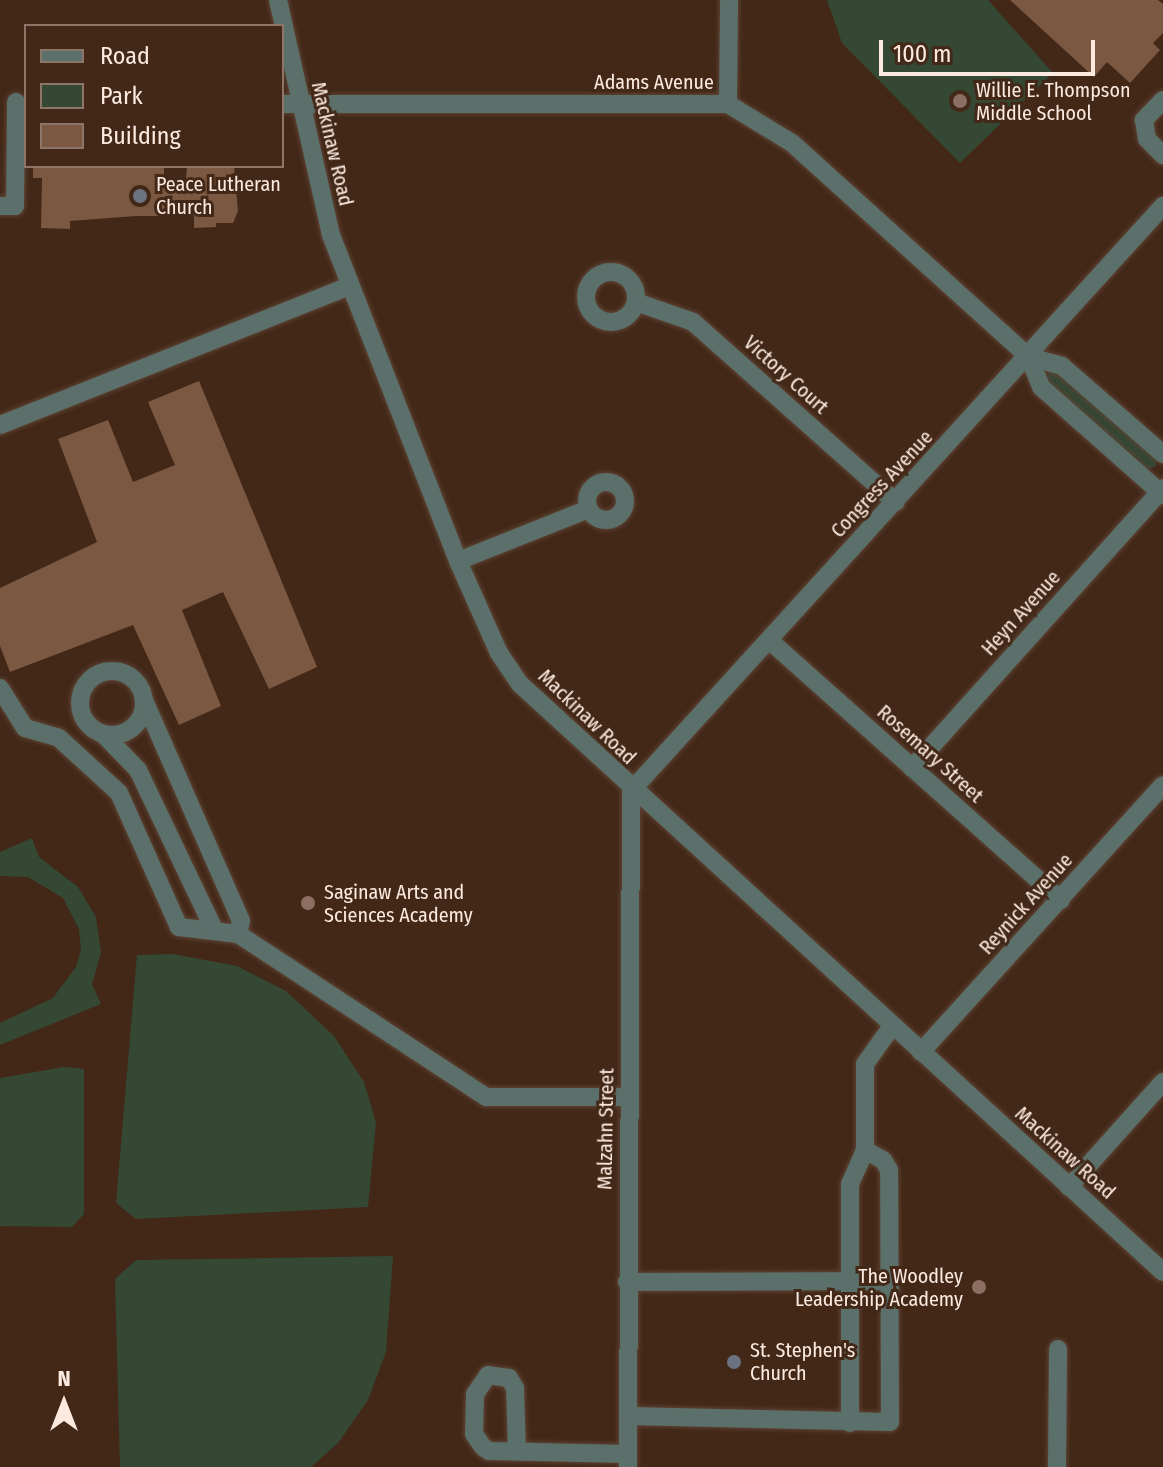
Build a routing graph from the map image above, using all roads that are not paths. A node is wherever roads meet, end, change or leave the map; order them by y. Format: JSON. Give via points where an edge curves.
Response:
{"nodes":[{"id":1,"x":278,"y":0,"type":"edge"},
{"id":2,"x":729,"y":0,"type":"edge"},
{"id":3,"x":281,"y":24,"type":"edge"},
{"id":4,"x":284,"y":48,"type":"edge"},
{"id":5,"x":1163,"y":100,"type":"edge"},
{"id":6,"x":14,"y":102,"type":"edge"},
{"id":7,"x":291,"y":104,"type":"edge"},
{"id":8,"x":728,"y":104,"type":"junction"},
{"id":9,"x":1163,"y":155,"type":"edge"},
{"id":10,"x":0,"y":206,"type":"edge"},
{"id":11,"x":1163,"y":206,"type":"edge"},
{"id":12,"x":350,"y":286,"type":"junction"},
{"id":13,"x":636,"y":302,"type":"dead end"},
{"id":14,"x":1029,"y":357,"type":"junction"},
{"id":15,"x":0,"y":425,"type":"edge"},
{"id":16,"x":1163,"y":454,"type":"edge"},
{"id":17,"x":1162,"y":492,"type":"edge"},
{"id":18,"x":896,"y":502,"type":"junction"},
{"id":19,"x":589,"y":509,"type":"dead end"},
{"id":20,"x":458,"y":561,"type":"junction"},
{"id":21,"x":769,"y":640,"type":"junction"},
{"id":22,"x":0,"y":688,"type":"edge"},
{"id":23,"x":144,"y":700,"type":"junction"},
{"id":24,"x":103,"y":734,"type":"junction"},
{"id":25,"x":912,"y":768,"type":"junction"},
{"id":26,"x":1163,"y":785,"type":"edge"},
{"id":27,"x":631,"y":791,"type":"junction"},
{"id":28,"x":1061,"y":900,"type":"junction"},
{"id":29,"x":214,"y":929,"type":"junction"},
{"id":30,"x":238,"y":934,"type":"junction"},
{"id":31,"x":892,"y":1026,"type":"junction"},
{"id":32,"x":921,"y":1052,"type":"junction"},
{"id":33,"x":1163,"y":1082,"type":"edge"},
{"id":34,"x":628,"y":1097,"type":"junction"},
{"id":35,"x":865,"y":1150,"type":"junction"},
{"id":36,"x":1069,"y":1187,"type":"junction"},
{"id":37,"x":1163,"y":1272,"type":"edge"},
{"id":38,"x":849,"y":1280,"type":"junction"},
{"id":39,"x":890,"y":1281,"type":"junction"},
{"id":40,"x":627,"y":1282,"type":"junction"},
{"id":41,"x":1058,"y":1349,"type":"dead end"},
{"id":42,"x":628,"y":1416,"type":"junction"},
{"id":43,"x":850,"y":1423,"type":"junction"},
{"id":44,"x":517,"y":1451,"type":"junction"},
{"id":45,"x":628,"y":1460,"type":"edge"},
{"id":46,"x":1057,"y":1467,"type":"edge"}],
"edges":[{"from":1,"to":3,"type":"street","name":"Mackinaw Road"},
{"from":2,"to":8,"type":"street"},
{"from":4,"to":7,"type":"street","name":"Mackinaw Road"},
{"from":5,"to":9,"type":"street","via":[[1144,120],[1147,139]]},
{"from":6,"to":10,"type":"street","via":[[15,206]]},
{"from":7,"to":8,"type":"street","name":"Adams Avenue"},
{"from":7,"to":12,"type":"street","name":"Mackinaw Road"},
{"from":8,"to":14,"type":"street","name":"Adams Avenue","via":[[792,143]]},
{"from":11,"to":14,"type":"street","name":"Congress Avenue"},
{"from":12,"to":15,"type":"street"},
{"from":12,"to":20,"type":"street","name":"Mackinaw Road"},
{"from":13,"to":18,"type":"street","name":"Victory Court","via":[[693,322]]},
{"from":14,"to":16,"type":"street","via":[[1062,366]]},
{"from":14,"to":17,"type":"street","via":[[1041,387]]},
{"from":14,"to":18,"type":"street","name":"Congress Avenue"},
{"from":17,"to":25,"type":"street","name":"Heyn Avenue"},
{"from":18,"to":21,"type":"street","name":"Congress Avenue"},
{"from":19,"to":20,"type":"street"},
{"from":20,"to":27,"type":"street","name":"Mackinaw Road","via":[[499,653],[520,684]]},
{"from":21,"to":25,"type":"street","name":"Rosemary Street"},
{"from":21,"to":27,"type":"street","name":"Congress Avenue"},
{"from":22,"to":29,"type":"street","via":[[25,728],[59,738],[119,793],[179,927]]},
{"from":23,"to":24,"type":"street","via":[[133,728]]},
{"from":23,"to":24,"type":"street","via":[[136,681],[118,671],[89,680],[81,711]]},
{"from":23,"to":30,"type":"street","via":[[241,921]]},
{"from":24,"to":29,"type":"street","via":[[138,770]]},
{"from":25,"to":28,"type":"street","name":"Rosemary Street"},
{"from":26,"to":28,"type":"street","name":"Reynick Avenue"},
{"from":27,"to":31,"type":"street","name":"Mackinaw Road"},
{"from":27,"to":34,"type":"street","name":"Malzahn Street"},
{"from":28,"to":32,"type":"street","name":"Reynick Avenue"},
{"from":29,"to":30,"type":"street"},
{"from":30,"to":34,"type":"street","via":[[486,1097]]},
{"from":31,"to":32,"type":"street","name":"Mackinaw Road"},
{"from":31,"to":35,"type":"street","via":[[870,1053],[864,1072]]},
{"from":32,"to":36,"type":"street","name":"Mackinaw Road"},
{"from":33,"to":36,"type":"street"},
{"from":34,"to":40,"type":"street","name":"Malzahn Street"},
{"from":35,"to":38,"type":"street","via":[[850,1184]]},
{"from":35,"to":39,"type":"street","via":[[889,1170]]},
{"from":36,"to":37,"type":"street","name":"Mackinaw Road"},
{"from":38,"to":39,"type":"street"},
{"from":38,"to":40,"type":"street"},
{"from":38,"to":43,"type":"street"},
{"from":39,"to":43,"type":"street","via":[[893,1418],[887,1424]]},
{"from":40,"to":42,"type":"street","name":"Malzahn Street"},
{"from":41,"to":46,"type":"street"},
{"from":42,"to":43,"type":"street"},
{"from":42,"to":45,"type":"street","name":"Malzahn Street"},
{"from":44,"to":44,"type":"street","via":[[489,1451],[474,1434],[481,1378],[497,1374],[509,1378],[515,1388]]},
{"from":44,"to":45,"type":"street"}]}
